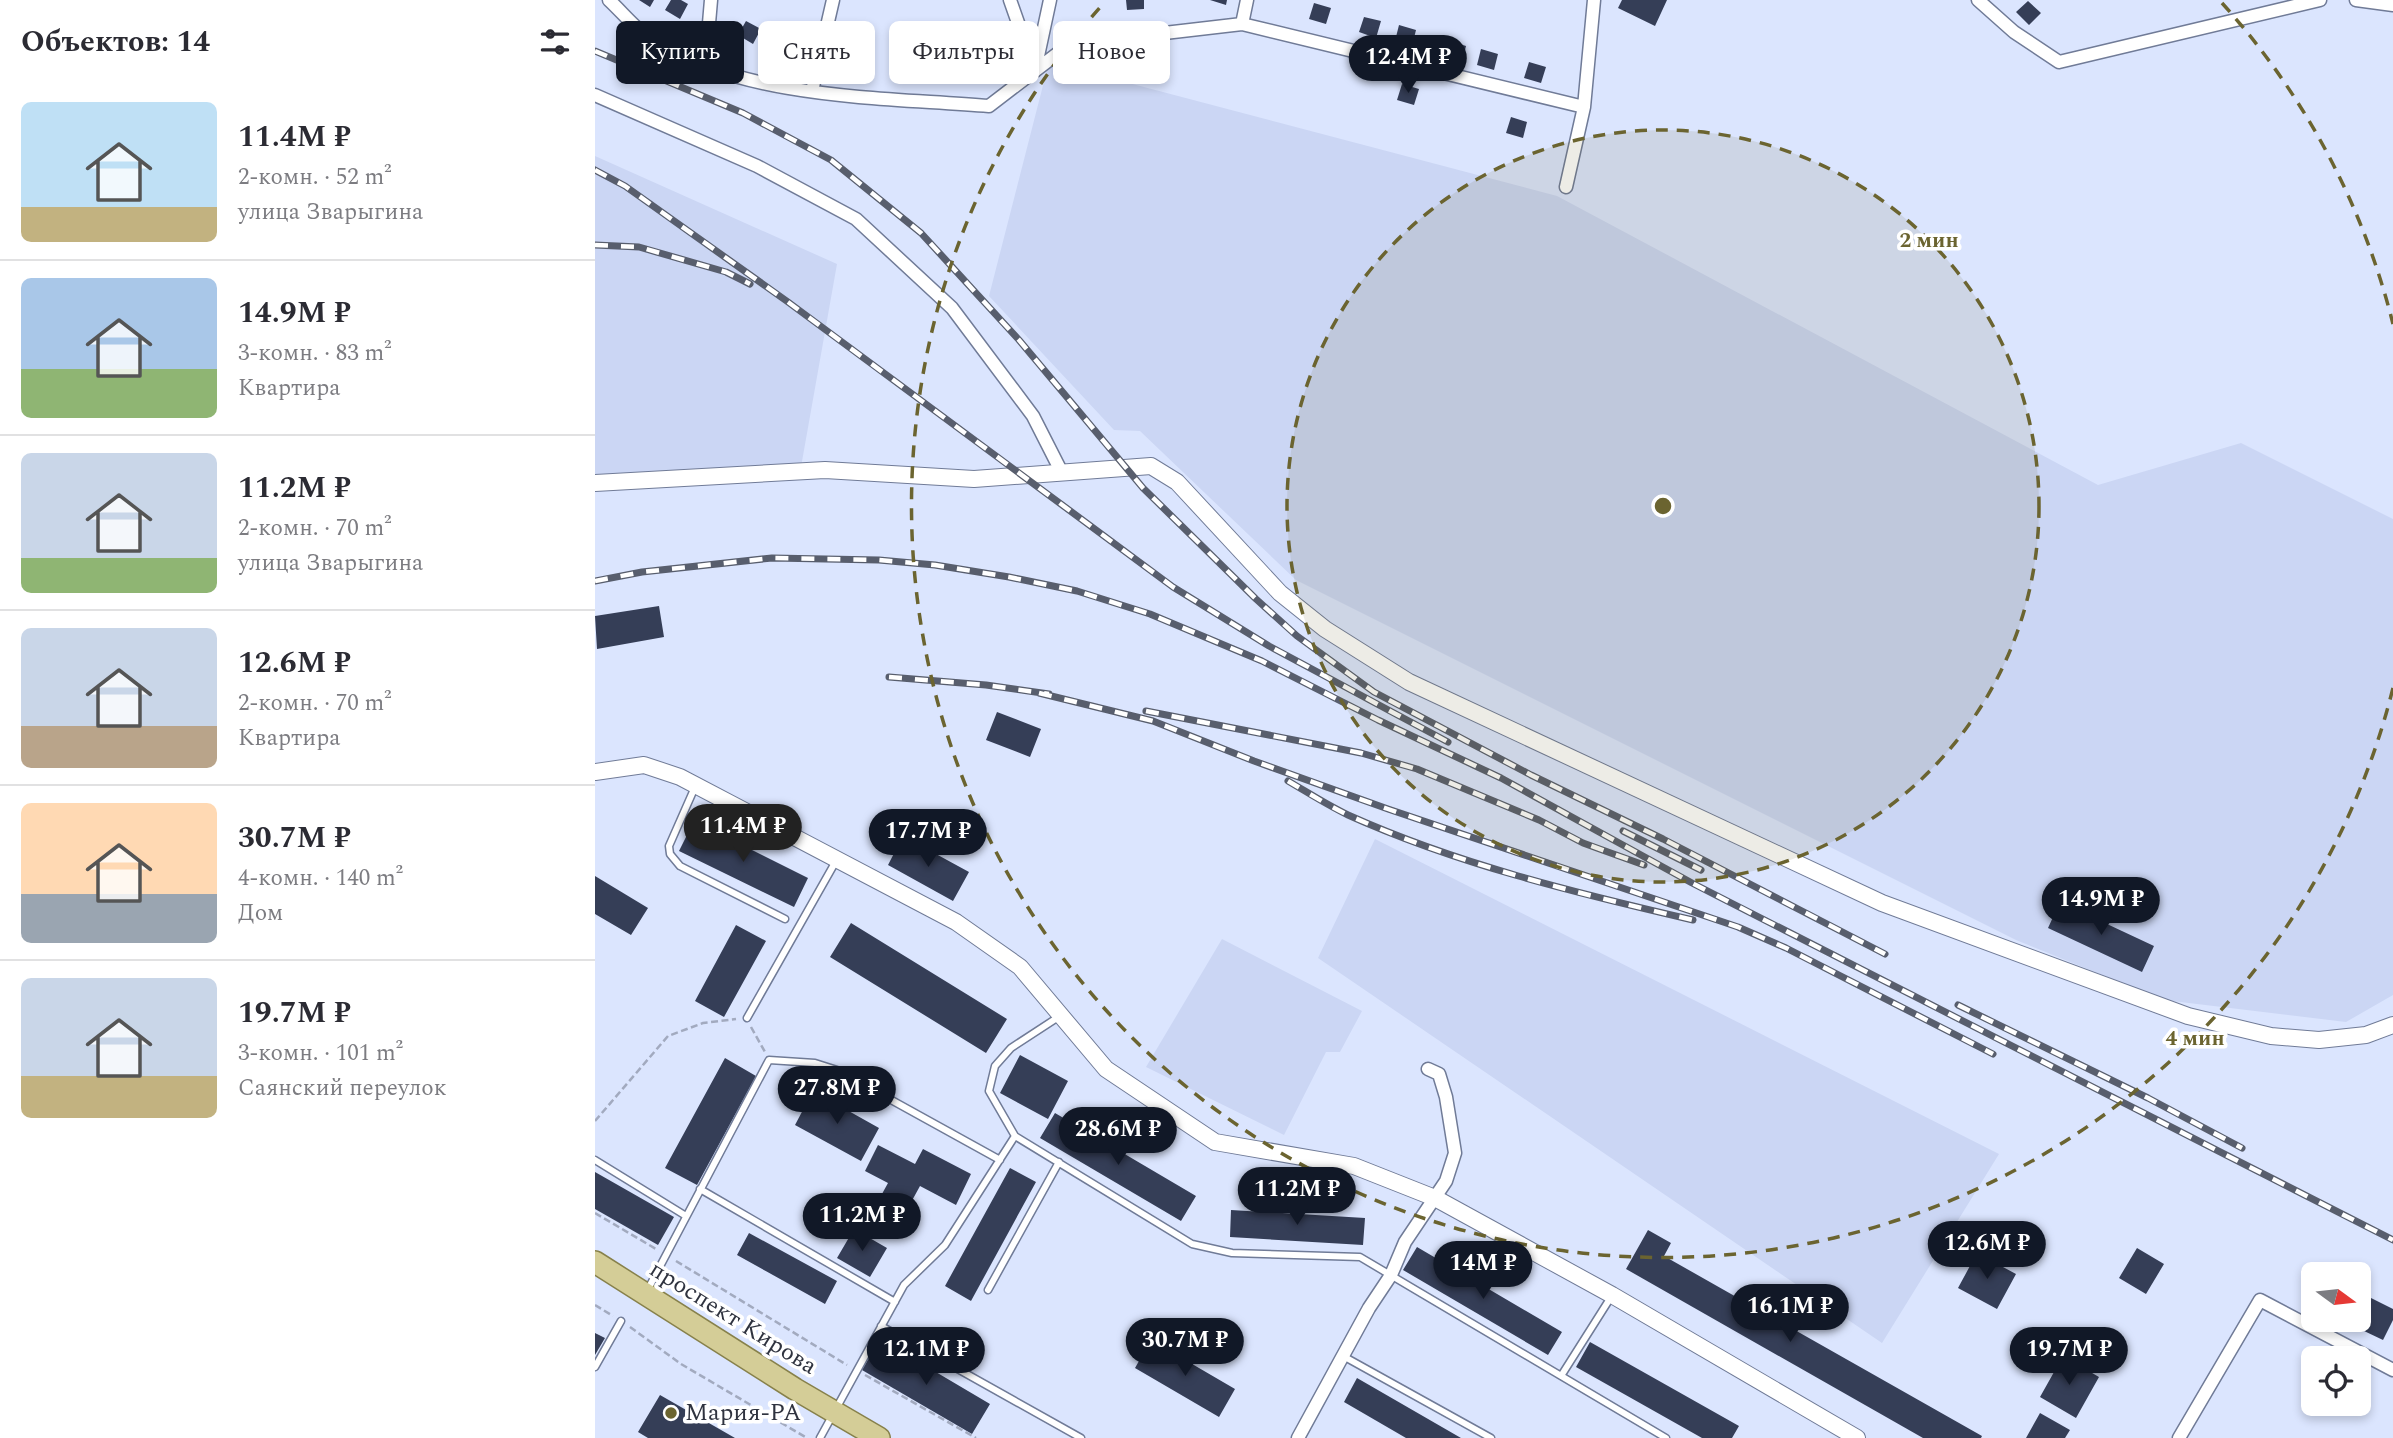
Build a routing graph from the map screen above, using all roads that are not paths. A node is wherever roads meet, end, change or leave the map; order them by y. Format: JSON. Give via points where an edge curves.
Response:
{"nodes":[{"id":1,"x":609,"y":0,"type":"edge"},
{"id":2,"x":711,"y":0,"type":"edge"},
{"id":3,"x":833,"y":0,"type":"edge"},
{"id":4,"x":1010,"y":0,"type":"edge"},
{"id":5,"x":1050,"y":0,"type":"edge"},
{"id":6,"x":1247,"y":0,"type":"edge"},
{"id":7,"x":1594,"y":0,"type":"edge"},
{"id":8,"x":1978,"y":0,"type":"edge"},
{"id":9,"x":2320,"y":0,"type":"edge"},
{"id":10,"x":2356,"y":0,"type":"edge"},
{"id":11,"x":2393,"y":5,"type":"edge"},
{"id":12,"x":632,"y":21,"type":"edge"},
{"id":13,"x":709,"y":21,"type":"edge"},
{"id":14,"x":1017,"y":21,"type":"edge"},
{"id":15,"x":1242,"y":24,"type":"junction"},
{"id":16,"x":1039,"y":52,"type":"edge"},
{"id":17,"x":1039,"y":68,"type":"edge"},
{"id":18,"x":744,"y":78,"type":"edge"},
{"id":19,"x":1018,"y":84,"type":"edge"},
{"id":20,"x":812,"y":91,"type":"junction"},
{"id":21,"x":595,"y":95,"type":"edge"},
{"id":22,"x":1584,"y":107,"type":"junction"},
{"id":23,"x":1566,"y":187,"type":"dead end"},
{"id":24,"x":1062,"y":473,"type":"junction"},
{"id":25,"x":595,"y":482,"type":"edge"},
{"id":26,"x":595,"y":772,"type":"edge"},
{"id":27,"x":695,"y":785,"type":"junction"},
{"id":28,"x":837,"y":860,"type":"junction"},
{"id":29,"x":785,"y":919,"type":"dead end"},
{"id":30,"x":1060,"y":1016,"type":"junction"},
{"id":31,"x":747,"y":1018,"type":"road end"},
{"id":32,"x":2393,"y":1025,"type":"edge"},
{"id":33,"x":1428,"y":1069,"type":"dead end"},
{"id":34,"x":1015,"y":1136,"type":"junction"},
{"id":35,"x":595,"y":1160,"type":"edge"},
{"id":36,"x":1000,"y":1160,"type":"junction"},
{"id":37,"x":1059,"y":1162,"type":"junction"},
{"id":38,"x":700,"y":1189,"type":"junction"},
{"id":39,"x":1435,"y":1198,"type":"junction"},
{"id":40,"x":686,"y":1216,"type":"junction"},
{"id":41,"x":595,"y":1262,"type":"edge"},
{"id":42,"x":1391,"y":1275,"type":"junction"},
{"id":43,"x":988,"y":1290,"type":"dead end"},
{"id":44,"x":646,"y":1294,"type":"junction"},
{"id":45,"x":1612,"y":1295,"type":"junction"},
{"id":46,"x":895,"y":1302,"type":"junction"},
{"id":47,"x":621,"y":1321,"type":"road end"},
{"id":48,"x":881,"y":1326,"type":"junction"},
{"id":49,"x":1343,"y":1356,"type":"junction"},
{"id":50,"x":595,"y":1367,"type":"edge"},
{"id":51,"x":2393,"y":1370,"type":"edge"},
{"id":52,"x":1560,"y":1376,"type":"junction"},
{"id":53,"x":833,"y":1412,"type":"junction"},
{"id":54,"x":820,"y":1438,"type":"edge"},
{"id":55,"x":879,"y":1438,"type":"edge"},
{"id":56,"x":1081,"y":1438,"type":"edge"},
{"id":57,"x":1298,"y":1438,"type":"edge"},
{"id":58,"x":1491,"y":1438,"type":"edge"},
{"id":59,"x":1667,"y":1438,"type":"edge"},
{"id":60,"x":1857,"y":1438,"type":"edge"},
{"id":61,"x":2179,"y":1438,"type":"edge"}],
"edges":[{"from":1,"to":12,"type":"street"},
{"from":2,"to":13,"type":"street"},
{"from":3,"to":20,"type":"street"},
{"from":4,"to":14,"type":"street"},
{"from":5,"to":16,"type":"street"},
{"from":6,"to":15,"type":"street"},
{"from":7,"to":22,"type":"street"},
{"from":8,"to":9,"type":"street","via":[[2014,32],[2059,62]]},
{"from":10,"to":11,"type":"street"},
{"from":15,"to":17,"type":"street","via":[[1070,44]]},
{"from":15,"to":22,"type":"street"},
{"from":18,"to":20,"type":"street"},
{"from":19,"to":20,"type":"street","via":[[989,106]]},
{"from":21,"to":24,"type":"street","via":[[757,166],[856,219],[952,308],[1033,416]]},
{"from":22,"to":23,"type":"street"},
{"from":24,"to":25,"type":"street","via":[[974,479],[825,470]]},
{"from":24,"to":32,"type":"street","via":[[1151,466],[1177,482],[1280,593],[1325,629],[1409,682],[1882,903],[2188,1016],[2271,1036],[2342,1038]]},
{"from":26,"to":27,"type":"street","via":[[644,765]]},
{"from":27,"to":28,"type":"street"},
{"from":27,"to":29,"type":"lane","via":[[669,846],[670,854],[680,866]]},
{"from":28,"to":30,"type":"street","via":[[956,922],[1020,967]]},
{"from":28,"to":31,"type":"lane"},
{"from":30,"to":34,"type":"lane","via":[[1011,1048],[995,1066],[989,1091]]},
{"from":30,"to":39,"type":"street","via":[[1106,1069],[1215,1142],[1354,1166]]},
{"from":33,"to":39,"type":"street","via":[[1439,1074],[1454,1153],[1446,1181]]},
{"from":34,"to":36,"type":"lane"},
{"from":34,"to":37,"type":"lane"},
{"from":35,"to":40,"type":"lane"},
{"from":36,"to":38,"type":"lane","via":[[837,1070],[815,1063],[769,1060]]},
{"from":36,"to":46,"type":"lane","via":[[945,1245],[904,1285]]},
{"from":37,"to":42,"type":"lane","via":[[1192,1244],[1232,1253],[1360,1257]]},
{"from":37,"to":43,"type":"lane"},
{"from":38,"to":40,"type":"lane"},
{"from":38,"to":46,"type":"lane"},
{"from":39,"to":42,"type":"street","via":[[1405,1242]]},
{"from":39,"to":45,"type":"street"},
{"from":40,"to":44,"type":"lane"},
{"from":41,"to":44,"type":"main road","name":"проспект Кирова"},
{"from":42,"to":49,"type":"street"},
{"from":42,"to":52,"type":"lane"},
{"from":44,"to":53,"type":"main road","name":"проспект Кирова"},
{"from":45,"to":52,"type":"lane"},
{"from":45,"to":60,"type":"street"},
{"from":46,"to":48,"type":"lane"},
{"from":47,"to":50,"type":"lane"},
{"from":48,"to":53,"type":"lane"},
{"from":48,"to":56,"type":"lane"},
{"from":49,"to":57,"type":"street"},
{"from":49,"to":58,"type":"lane"},
{"from":51,"to":61,"type":"street","via":[[2260,1300]]},
{"from":52,"to":59,"type":"lane"},
{"from":53,"to":54,"type":"lane"},
{"from":53,"to":55,"type":"main road","name":"проспект Кирова"}]}
